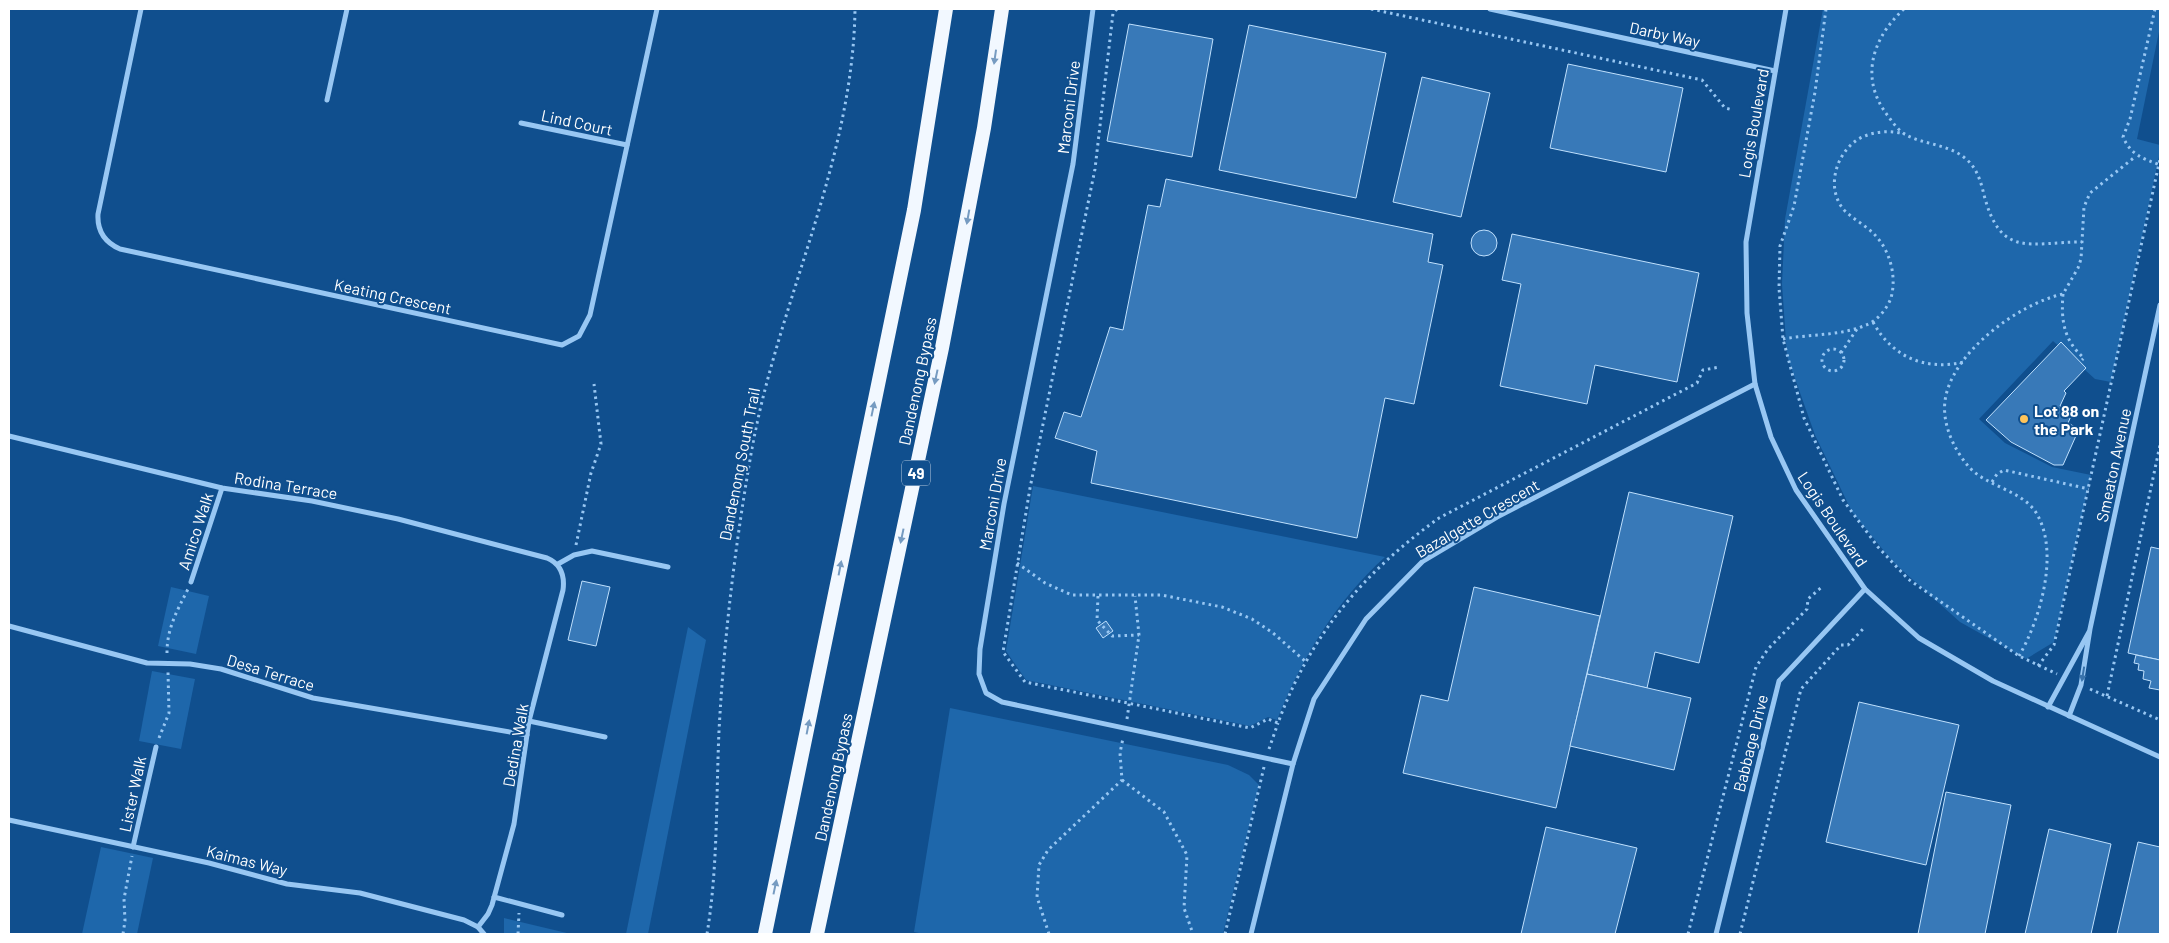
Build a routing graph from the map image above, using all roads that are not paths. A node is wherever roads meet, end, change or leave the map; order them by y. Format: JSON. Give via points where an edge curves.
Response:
{"nodes":[{"id":1,"x":141,"y":9,"type":"edge"},
{"id":2,"x":347,"y":9,"type":"edge"},
{"id":3,"x":657,"y":9,"type":"edge"},
{"id":4,"x":946,"y":9,"type":"edge"},
{"id":5,"x":1002,"y":9,"type":"edge"},
{"id":6,"x":1093,"y":9,"type":"edge"},
{"id":7,"x":1490,"y":9,"type":"edge"},
{"id":8,"x":1786,"y":9,"type":"edge"},
{"id":9,"x":1775,"y":71,"type":"junction"},
{"id":10,"x":327,"y":100,"type":"dead end"},
{"id":11,"x":521,"y":122,"type":"dead end"},
{"id":12,"x":627,"y":146,"type":"junction"},
{"id":13,"x":2160,"y":306,"type":"edge"},
{"id":14,"x":1755,"y":384,"type":"junction"},
{"id":15,"x":9,"y":436,"type":"edge"},
{"id":16,"x":222,"y":488,"type":"junction"},
{"id":17,"x":558,"y":564,"type":"junction"},
{"id":18,"x":668,"y":567,"type":"dead end"},
{"id":19,"x":191,"y":582,"type":"road end"},
{"id":20,"x":1865,"y":589,"type":"junction"},
{"id":21,"x":9,"y":626,"type":"edge"},
{"id":22,"x":2090,"y":629,"type":"junction"},
{"id":23,"x":2048,"y":707,"type":"junction"},
{"id":24,"x":2069,"y":716,"type":"junction"},
{"id":25,"x":529,"y":721,"type":"junction"},
{"id":26,"x":527,"y":735,"type":"junction"},
{"id":27,"x":605,"y":737,"type":"dead end"},
{"id":28,"x":156,"y":747,"type":"road end"},
{"id":29,"x":2160,"y":757,"type":"edge"},
{"id":30,"x":1293,"y":764,"type":"junction"},
{"id":31,"x":9,"y":820,"type":"edge"},
{"id":32,"x":133,"y":848,"type":"junction"},
{"id":33,"x":494,"y":898,"type":"junction"},
{"id":34,"x":562,"y":915,"type":"dead end"},
{"id":35,"x":478,"y":927,"type":"junction"},
{"id":36,"x":484,"y":934,"type":"edge"},
{"id":37,"x":765,"y":934,"type":"edge"},
{"id":38,"x":817,"y":934,"type":"edge"},
{"id":39,"x":1251,"y":934,"type":"edge"},
{"id":40,"x":1716,"y":934,"type":"edge"}],
"edges":[{"from":1,"to":12,"type":"street","name":"Keating Crescent","via":[[98,214],[102,237],[120,249],[562,345],[579,336],[588,324]]},
{"from":2,"to":10,"type":"street"},
{"from":3,"to":12,"type":"street","name":"Keating Crescent"},
{"from":37,"to":4,"type":"highway","one_way":true,"via":[[912,219]]},
{"from":5,"to":38,"type":"highway","name":"Dandenong Bypass","number":"49","one_way":true,"via":[[948,320]]},
{"from":6,"to":30,"type":"street","name":"Marconi Drive","via":[[1073,164],[1004,504],[980,649],[979,674],[986,693],[1002,702]]},
{"from":7,"to":9,"type":"street","name":"Darby Way"},
{"from":8,"to":9,"type":"street","name":"Logis Boulevard"},
{"from":9,"to":14,"type":"street","name":"Logis Boulevard","via":[[1746,242],[1747,313]]},
{"from":11,"to":12,"type":"street","name":"Lind Court"},
{"from":13,"to":22,"type":"street","name":"Smeaton Avenue"},
{"from":14,"to":20,"type":"street","name":"Logis Boulevard","via":[[1771,437],[1796,490]]},
{"from":14,"to":30,"type":"street","name":"Bazalgette Crescent","via":[[1497,517],[1423,561],[1366,619],[1314,699]]},
{"from":15,"to":16,"type":"street","name":"Rodina Terrace"},
{"from":16,"to":17,"type":"street","name":"Rodina Terrace","via":[[390,517],[529,553]]},
{"from":16,"to":19,"type":"street","name":"Amico Walk"},
{"from":17,"to":18,"type":"street","via":[[574,555],[592,552]]},
{"from":17,"to":25,"type":"street","name":"Dedina Walk","via":[[563,575],[563,590]]},
{"from":20,"to":23,"type":"street","name":"Logis Boulevard","via":[[1919,638],[1993,681]]},
{"from":20,"to":40,"type":"street","name":"Babbage Drive","via":[[1779,681]]},
{"from":21,"to":26,"type":"street","name":"Desa Terrace","via":[[147,663],[206,666],[313,698]]},
{"from":22,"to":23,"type":"street","name":"Smeaton Avenue"},
{"from":22,"to":24,"type":"street","name":"Smeaton Avenue","one_way":true,"via":[[2081,685]]},
{"from":23,"to":24,"type":"street","name":"Logis Boulevard"},
{"from":24,"to":29,"type":"street","name":"Logis Boulevard"},
{"from":25,"to":26,"type":"street","name":"Dedina Walk"},
{"from":25,"to":27,"type":"street"},
{"from":26,"to":33,"type":"street","name":"Dedina Walk","via":[[514,824]]},
{"from":28,"to":32,"type":"street","name":"Lister Walk"},
{"from":30,"to":39,"type":"street","name":"Bazalgette Crescent"},
{"from":31,"to":32,"type":"street","name":"Kaimas Way"},
{"from":32,"to":35,"type":"street","name":"Kaimas Way","via":[[209,863],[287,884],[373,896],[464,920]]},
{"from":33,"to":34,"type":"street"},
{"from":33,"to":35,"type":"street","name":"Dedina Walk"},
{"from":35,"to":36,"type":"street"}]}
